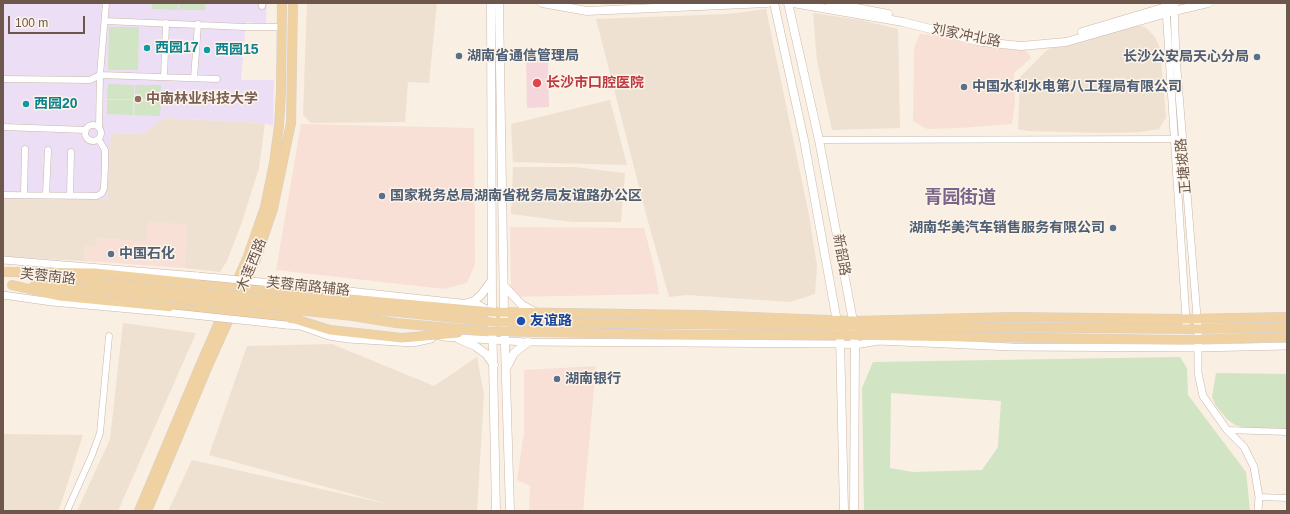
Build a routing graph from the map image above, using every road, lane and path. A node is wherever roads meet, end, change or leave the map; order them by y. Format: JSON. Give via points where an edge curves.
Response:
{"nodes":[{"id":1,"x":106,"y":3,"type":"edge"},
{"id":2,"x":282,"y":3,"type":"edge"},
{"id":3,"x":293,"y":3,"type":"edge"},
{"id":4,"x":491,"y":3,"type":"edge"},
{"id":5,"x":499,"y":3,"type":"edge"},
{"id":6,"x":542,"y":3,"type":"edge"},
{"id":7,"x":574,"y":3,"type":"edge"},
{"id":8,"x":658,"y":3,"type":"edge"},
{"id":9,"x":767,"y":3,"type":"edge"},
{"id":10,"x":774,"y":3,"type":"edge"},
{"id":11,"x":788,"y":3,"type":"edge"},
{"id":12,"x":793,"y":3,"type":"edge"},
{"id":13,"x":830,"y":3,"type":"edge"},
{"id":14,"x":1208,"y":3,"type":"edge"},
{"id":15,"x":1171,"y":6,"type":"edge"},
{"id":16,"x":104,"y":21,"type":"junction"},
{"id":17,"x":166,"y":23,"type":"junction"},
{"id":18,"x":198,"y":24,"type":"junction"},
{"id":19,"x":282,"y":27,"type":"junction"},
{"id":20,"x":1202,"y":55,"type":"dead end"},
{"id":21,"x":1176,"y":57,"type":"junction"},
{"id":22,"x":100,"y":75,"type":"junction"},
{"id":23,"x":164,"y":77,"type":"junction"},
{"id":24,"x":194,"y":78,"type":"junction"},
{"id":25,"x":3,"y":79,"type":"edge"},
{"id":26,"x":217,"y":79,"type":"dead end"},
{"id":27,"x":3,"y":127,"type":"edge"},
{"id":28,"x":99,"y":127,"type":"junction"},
{"id":29,"x":86,"y":130,"type":"junction"},
{"id":30,"x":1174,"y":139,"type":"junction"},
{"id":31,"x":1182,"y":139,"type":"junction"},
{"id":32,"x":99,"y":140,"type":"junction"},
{"id":33,"x":819,"y":140,"type":"junction"},
{"id":34,"x":25,"y":149,"type":"dead end"},
{"id":35,"x":48,"y":150,"type":"dead end"},
{"id":36,"x":71,"y":152,"type":"dead end"},
{"id":37,"x":3,"y":195,"type":"edge"},
{"id":38,"x":24,"y":195,"type":"junction"},
{"id":39,"x":46,"y":195,"type":"junction"},
{"id":40,"x":70,"y":196,"type":"junction"},
{"id":41,"x":3,"y":260,"type":"edge"},
{"id":42,"x":4,"y":272,"type":"edge"},
{"id":43,"x":492,"y":280,"type":"junction"},
{"id":44,"x":8,"y":284,"type":"edge"},
{"id":45,"x":504,"y":286,"type":"junction"},
{"id":46,"x":239,"y":288,"type":"junction"},
{"id":47,"x":3,"y":295,"type":"edge"},
{"id":48,"x":455,"y":302,"type":"junction"},
{"id":49,"x":468,"y":303,"type":"junction"},
{"id":50,"x":445,"y":308,"type":"junction"},
{"id":51,"x":228,"y":312,"type":"junction"},
{"id":52,"x":492,"y":312,"type":"junction"},
{"id":53,"x":504,"y":312,"type":"junction"},
{"id":54,"x":535,"y":312,"type":"junction"},
{"id":55,"x":431,"y":315,"type":"junction"},
{"id":56,"x":1287,"y":317,"type":"edge"},
{"id":57,"x":1197,"y":318,"type":"junction"},
{"id":58,"x":1186,"y":324,"type":"junction"},
{"id":59,"x":493,"y":326,"type":"junction"},
{"id":60,"x":505,"y":327,"type":"junction"},
{"id":61,"x":1287,"y":327,"type":"edge"},
{"id":62,"x":853,"y":328,"type":"junction"},
{"id":63,"x":1198,"y":328,"type":"junction"},
{"id":64,"x":482,"y":331,"type":"junction"},
{"id":65,"x":839,"y":331,"type":"junction"},
{"id":66,"x":109,"y":336,"type":"dead end"},
{"id":67,"x":414,"y":337,"type":"junction"},
{"id":68,"x":438,"y":337,"type":"junction"},
{"id":69,"x":1287,"y":337,"type":"edge"},
{"id":70,"x":459,"y":339,"type":"junction"},
{"id":71,"x":493,"y":341,"type":"junction"},
{"id":72,"x":506,"y":342,"type":"junction"},
{"id":73,"x":528,"y":342,"type":"junction"},
{"id":74,"x":1198,"y":343,"type":"junction"},
{"id":75,"x":856,"y":345,"type":"junction"},
{"id":76,"x":1287,"y":346,"type":"edge"},
{"id":77,"x":494,"y":365,"type":"junction"},
{"id":78,"x":506,"y":368,"type":"junction"},
{"id":79,"x":1227,"y":430,"type":"junction"},
{"id":80,"x":1287,"y":432,"type":"edge"},
{"id":81,"x":1259,"y":497,"type":"junction"},
{"id":82,"x":1287,"y":498,"type":"edge"},
{"id":83,"x":66,"y":511,"type":"edge"},
{"id":84,"x":139,"y":511,"type":"edge"},
{"id":85,"x":148,"y":511,"type":"edge"},
{"id":86,"x":496,"y":511,"type":"edge"},
{"id":87,"x":510,"y":511,"type":"edge"},
{"id":88,"x":844,"y":511,"type":"edge"},
{"id":89,"x":854,"y":511,"type":"edge"},
{"id":90,"x":1258,"y":511,"type":"edge"}],
"edges":[{"from":1,"to":16,"type":"street"},
{"from":2,"to":19,"type":"main road","name":"木莲西路"},
{"from":3,"to":46,"type":"main road","name":"木莲西路","via":[[291,123],[273,209],[256,259]]},
{"from":4,"to":43,"type":"main road"},
{"from":5,"to":45,"type":"main road"},
{"from":6,"to":9,"type":"main road","via":[[587,11]]},
{"from":7,"to":8,"type":"main road"},
{"from":10,"to":65,"type":"main road","name":"新韶路","via":[[819,214]]},
{"from":11,"to":33,"type":"main road","name":"新韶路"},
{"from":12,"to":15,"type":"main road","name":"刘家冲北路","via":[[904,22],[982,42],[1020,46],[1066,42]]},
{"from":13,"to":15,"type":"main road","name":"刘家冲北路","via":[[905,17],[983,37],[1020,40],[1065,37]]},
{"from":14,"to":15,"type":"main road","name":"刘家冲北路"},
{"from":15,"to":21,"type":"street","name":"正塘坡路"},
{"from":15,"to":30,"type":"street","name":"正塘坡路"},
{"from":16,"to":17,"type":"street"},
{"from":16,"to":22,"type":"street"},
{"from":17,"to":18,"type":"street"},
{"from":17,"to":23,"type":"street"},
{"from":18,"to":19,"type":"street"},
{"from":18,"to":24,"type":"street"},
{"from":19,"to":46,"type":"main road","name":"木莲西路","via":[[279,126],[274,164],[265,207]]},
{"from":20,"to":21,"type":"street"},
{"from":21,"to":31,"type":"street","name":"正塘坡路"},
{"from":22,"to":23,"type":"street"},
{"from":22,"to":25,"type":"street","via":[[90,80]]},
{"from":22,"to":28,"type":"street"},
{"from":23,"to":24,"type":"street"},
{"from":24,"to":26,"type":"street"},
{"from":27,"to":29,"type":"street"},
{"from":28,"to":29,"type":"street","via":[[90,126]]},
{"from":28,"to":32,"type":"street","via":[[102,132]]},
{"from":29,"to":32,"type":"street","via":[[85,136],[88,140]]},
{"from":30,"to":31,"type":"street"},
{"from":30,"to":33,"type":"street"},
{"from":30,"to":58,"type":"street","name":"正塘坡路"},
{"from":31,"to":57,"type":"street","name":"正塘坡路"},
{"from":32,"to":40,"type":"street","via":[[105,150],[102,193],[97,196]]},
{"from":33,"to":62,"type":"main road","name":"新韶路"},
{"from":34,"to":38,"type":"street"},
{"from":35,"to":39,"type":"street"},
{"from":36,"to":40,"type":"street"},
{"from":37,"to":38,"type":"street"},
{"from":38,"to":39,"type":"street"},
{"from":39,"to":40,"type":"street"},
{"from":41,"to":48,"type":"street","name":"芙蓉南路辅路","bridge":true,"via":[[198,276]]},
{"from":42,"to":46,"type":"main road","via":[[95,273]]},
{"from":42,"to":55,"type":"main road","name":"芙蓉南路","bridge":true},
{"from":43,"to":49,"type":"main road","via":[[481,295]]},
{"from":43,"to":52,"type":"main road"},
{"from":44,"to":51,"type":"main road","via":[[60,296]]},
{"from":44,"to":64,"type":"main road","name":"芙蓉南路","bridge":true,"via":[[288,309]]},
{"from":45,"to":53,"type":"main road"},
{"from":45,"to":54,"type":"main road","via":[[522,305]]},
{"from":46,"to":50,"type":"main road"},
{"from":46,"to":51,"type":"main road","name":"木莲西路"},
{"from":47,"to":68,"type":"street","bridge":true,"via":[[286,324],[348,339],[413,343]]},
{"from":48,"to":49,"type":"street","name":"芙蓉南路辅路"},
{"from":48,"to":50,"type":"main road"},
{"from":49,"to":52,"type":"street","name":"芙蓉南路辅路"},
{"from":50,"to":52,"type":"main road"},
{"from":50,"to":55,"type":"main road"},
{"from":51,"to":67,"type":"main road","via":[[295,319],[330,330]]},
{"from":51,"to":84,"type":"main road","name":"木莲西路"},
{"from":51,"to":85,"type":"main road","name":"木莲西路"},
{"from":52,"to":53,"type":"main road"},
{"from":52,"to":59,"type":"main road"},
{"from":53,"to":54,"type":"main road"},
{"from":53,"to":60,"type":"main road"},
{"from":54,"to":65,"type":"main road","via":[[701,315]]},
{"from":55,"to":59,"type":"main road","name":"芙蓉南路"},
{"from":56,"to":57,"type":"main road"},
{"from":57,"to":58,"type":"main road"},
{"from":57,"to":63,"type":"street","name":"正塘坡路"},
{"from":58,"to":62,"type":"main road"},
{"from":58,"to":63,"type":"main road"},
{"from":59,"to":60,"type":"main road"},
{"from":59,"to":64,"type":"main road"},
{"from":59,"to":71,"type":"main road"},
{"from":60,"to":65,"type":"main road"},
{"from":60,"to":72,"type":"main road"},
{"from":61,"to":63,"type":"main road"},
{"from":62,"to":65,"type":"main road"},
{"from":62,"to":74,"type":"main road","via":[[1166,339]]},
{"from":62,"to":75,"type":"main road","name":"新韶路"},
{"from":63,"to":74,"type":"street","name":"正塘坡路"},
{"from":64,"to":67,"type":"main road"},
{"from":65,"to":73,"type":"street"},
{"from":65,"to":75,"type":"street"},
{"from":65,"to":88,"type":"main road","name":"新韶路"},
{"from":66,"to":83,"type":"street","via":[[100,433]]},
{"from":67,"to":68,"type":"main road"},
{"from":68,"to":70,"type":"street"},
{"from":69,"to":74,"type":"main road"},
{"from":70,"to":71,"type":"street"},
{"from":70,"to":77,"type":"main road","via":[[486,354]]},
{"from":71,"to":72,"type":"street"},
{"from":71,"to":77,"type":"main road"},
{"from":72,"to":73,"type":"street"},
{"from":72,"to":78,"type":"main road"},
{"from":73,"to":78,"type":"main road","via":[[514,354]]},
{"from":74,"to":75,"type":"street","via":[[1012,347],[879,341]]},
{"from":74,"to":76,"type":"street"},
{"from":74,"to":79,"type":"street","name":"正塘坡路","via":[[1198,373],[1203,396]]},
{"from":75,"to":89,"type":"main road","name":"新韶路"},
{"from":77,"to":86,"type":"main road"},
{"from":78,"to":87,"type":"main road"},
{"from":79,"to":80,"type":"street"},
{"from":79,"to":81,"type":"street","name":"正塘坡路","via":[[1244,447],[1254,467]]},
{"from":81,"to":82,"type":"street"},
{"from":81,"to":90,"type":"street","name":"正塘坡路"}]}
